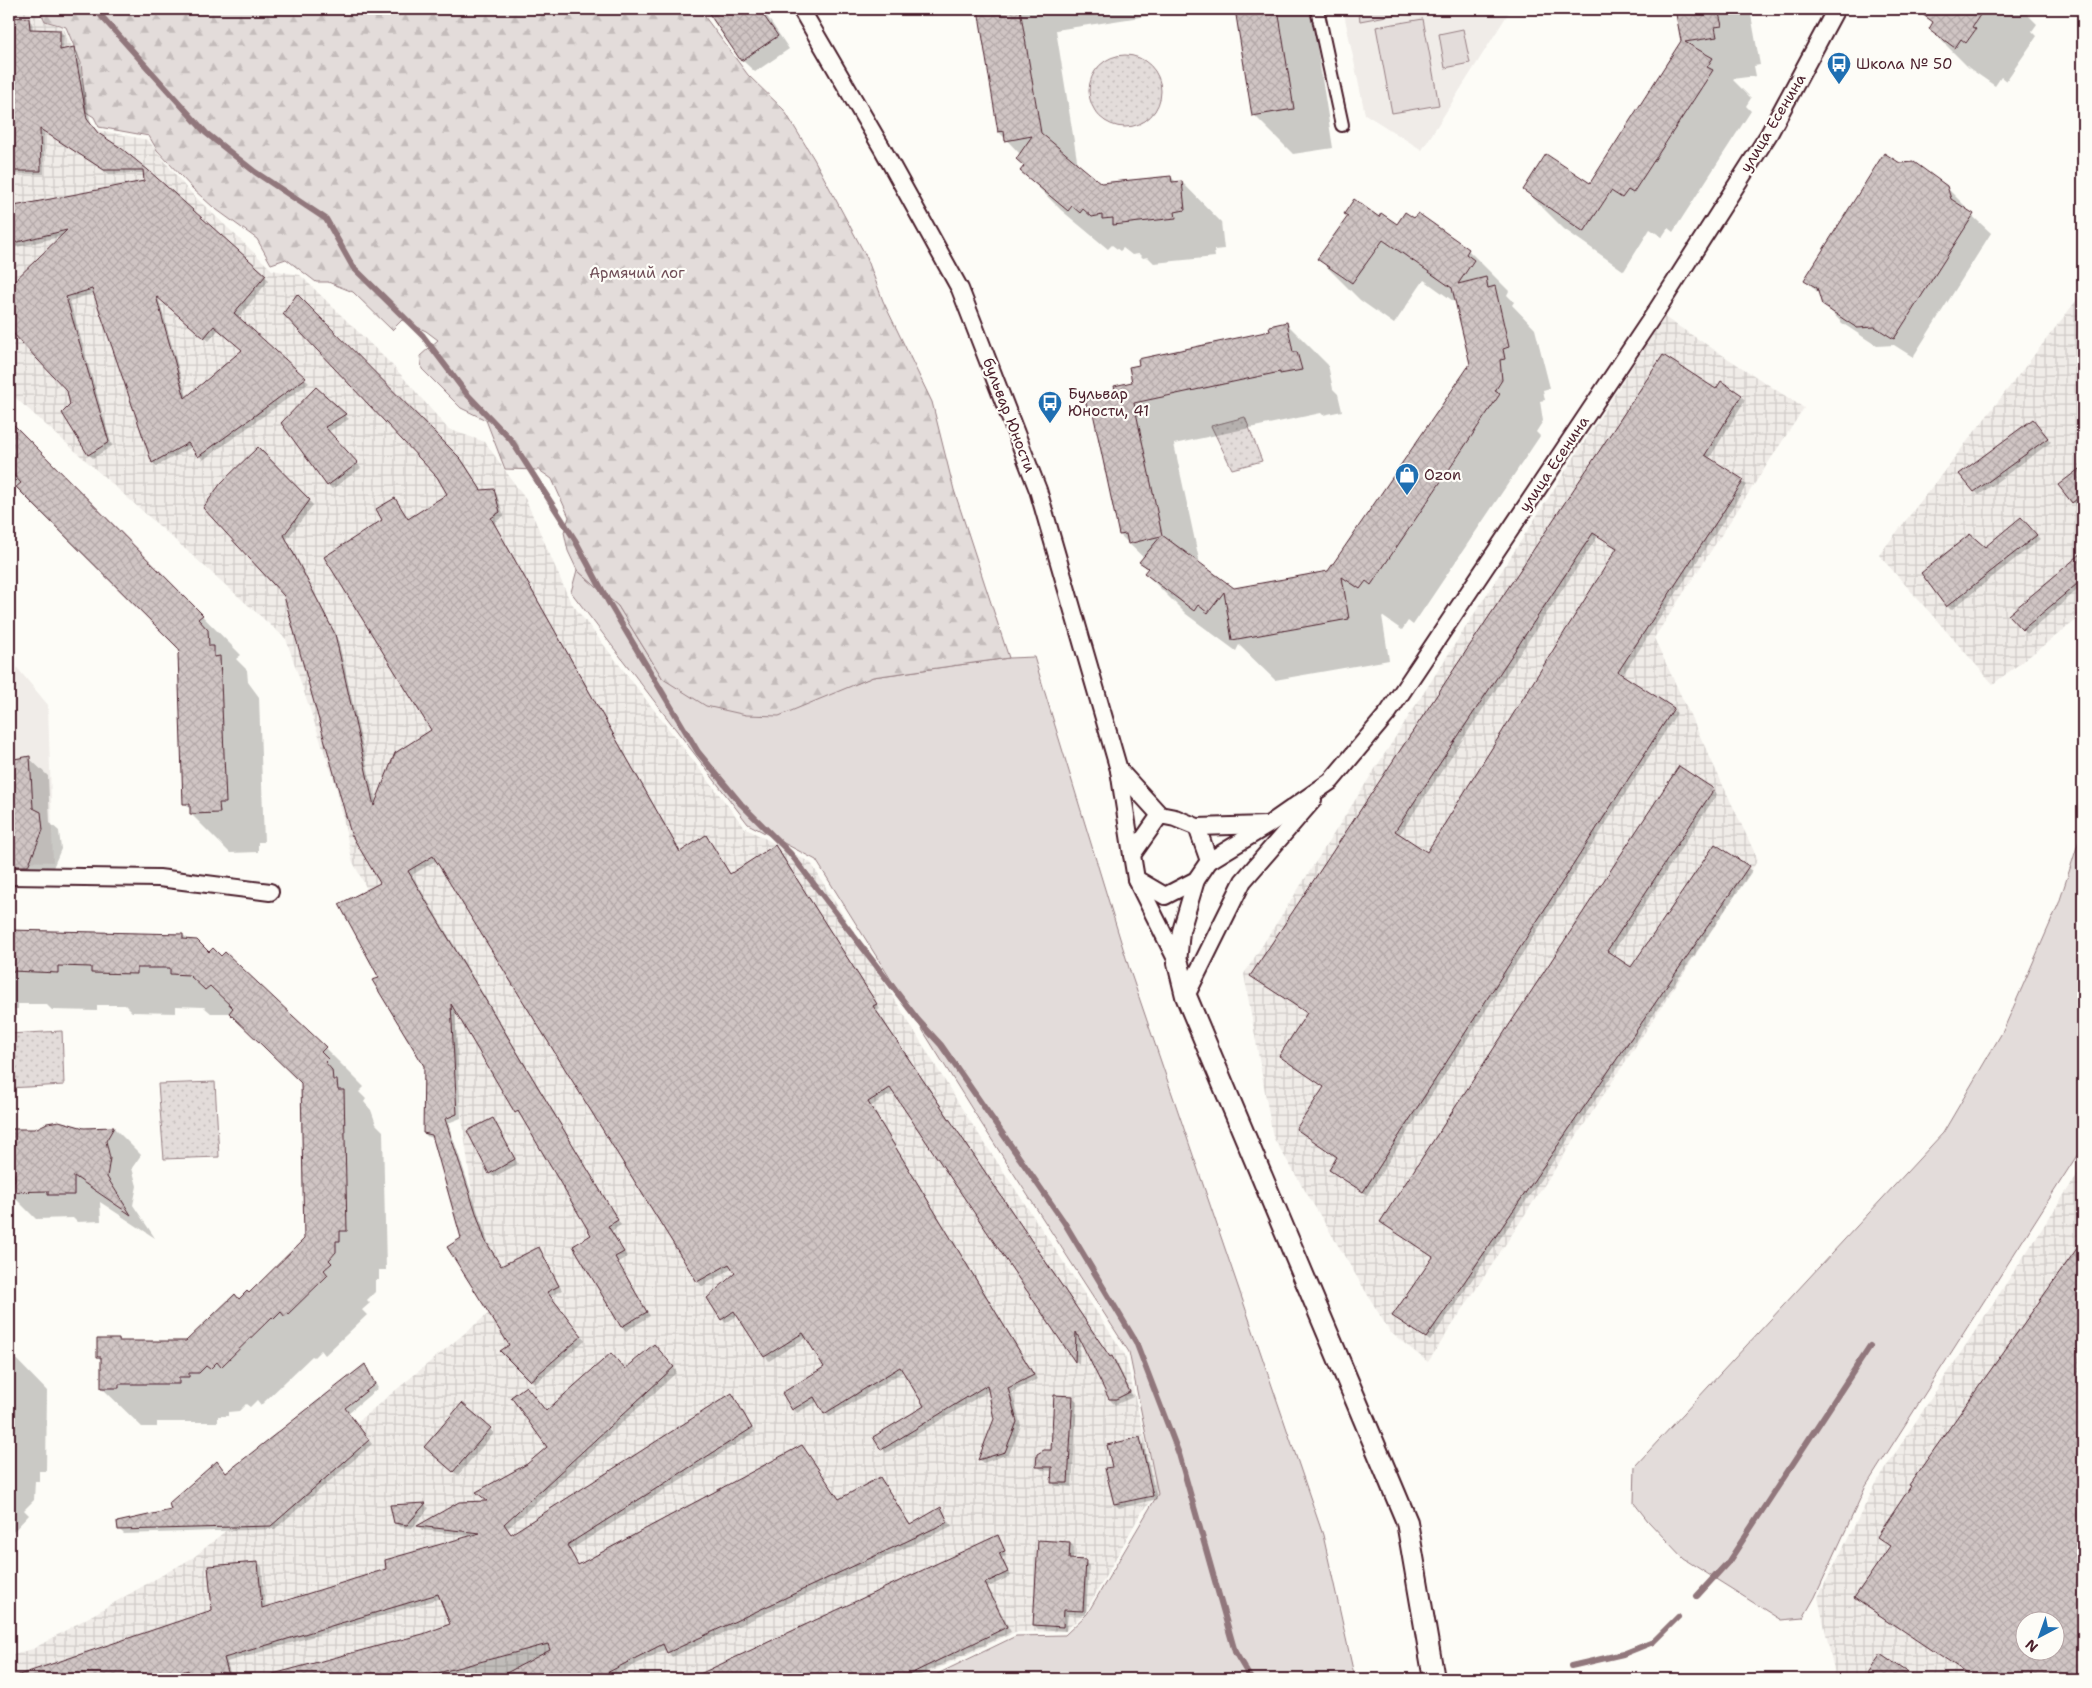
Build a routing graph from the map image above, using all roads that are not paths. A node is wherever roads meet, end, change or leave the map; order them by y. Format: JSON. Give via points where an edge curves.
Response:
{"nodes":[{"id":1,"x":801,"y":9,"type":"edge"},
{"id":2,"x":1317,"y":9,"type":"edge"},
{"id":3,"x":1836,"y":9,"type":"edge"},
{"id":4,"x":1342,"y":125,"type":"dead end"},
{"id":5,"x":1119,"y":770,"type":"junction"},
{"id":6,"x":1330,"y":781,"type":"junction"},
{"id":7,"x":1160,"y":815,"type":"junction"},
{"id":8,"x":1268,"y":825,"type":"junction"},
{"id":9,"x":1197,"y":827,"type":"junction"},
{"id":10,"x":1132,"y":855,"type":"junction"},
{"id":11,"x":1209,"y":861,"type":"junction"},
{"id":12,"x":9,"y":876,"type":"edge"},
{"id":13,"x":1136,"y":879,"type":"junction"},
{"id":14,"x":1196,"y":880,"type":"junction"},
{"id":15,"x":270,"y":892,"type":"dead end"},
{"id":16,"x":1178,"y":963,"type":"junction"},
{"id":17,"x":1186,"y":996,"type":"junction"},
{"id":18,"x":1434,"y":1679,"type":"edge"}],
"edges":[{"from":1,"to":5,"type":"street","name":"бульвар Юности","via":[[960,289],[1038,490]]},
{"from":2,"to":4,"type":"street"},
{"from":3,"to":6,"type":"street","name":"улица Есенина","via":[[1769,134],[1655,313],[1388,714]]},
{"from":5,"to":7,"type":"street"},
{"from":5,"to":10,"type":"street","name":"бульвар Юности"},
{"from":6,"to":8,"type":"street","name":"улица Есенина"},
{"from":6,"to":17,"type":"street","via":[[1243,881]]},
{"from":7,"to":9,"type":"street"},
{"from":7,"to":10,"type":"street"},
{"from":8,"to":9,"type":"street"},
{"from":8,"to":11,"type":"street","name":"улица Есенина"},
{"from":9,"to":11,"type":"street"},
{"from":10,"to":13,"type":"street"},
{"from":11,"to":14,"type":"street"},
{"from":12,"to":15,"type":"street","via":[[159,878]]},
{"from":13,"to":14,"type":"street","via":[[1165,896]]},
{"from":13,"to":16,"type":"street"},
{"from":14,"to":16,"type":"street","via":[[1181,931]]},
{"from":16,"to":17,"type":"street"},
{"from":17,"to":18,"type":"street","via":[[1407,1522]]}]}
